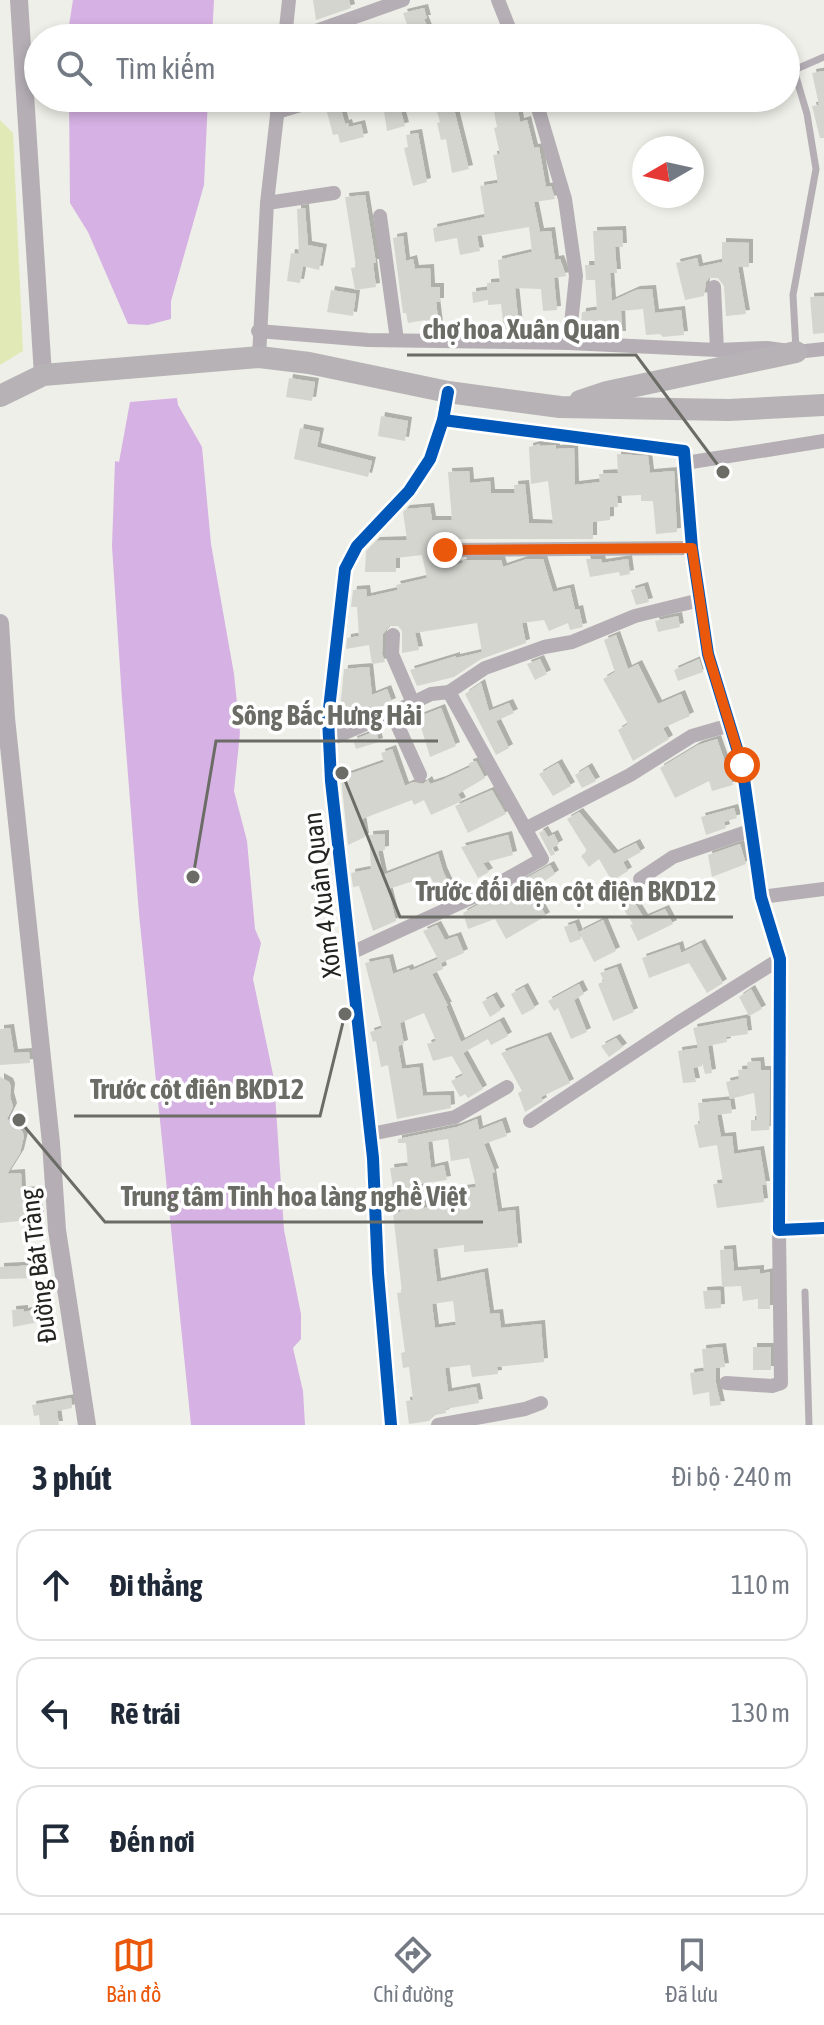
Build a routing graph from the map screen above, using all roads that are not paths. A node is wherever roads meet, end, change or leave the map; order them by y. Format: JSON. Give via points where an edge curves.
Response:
{"nodes":[{"id":1,"x":19,"y":0,"type":"edge"},
{"id":2,"x":289,"y":0,"type":"edge"},
{"id":3,"x":403,"y":0,"type":"edge"},
{"id":4,"x":498,"y":0,"type":"edge"},
{"id":5,"x":286,"y":24,"type":"edge"},
{"id":6,"x":335,"y":24,"type":"edge"},
{"id":7,"x":507,"y":24,"type":"edge"},
{"id":8,"x":824,"y":57,"type":"edge"},
{"id":9,"x":800,"y":67,"type":"edge"},
{"id":10,"x":24,"y":78,"type":"edge"},
{"id":11,"x":800,"y":90,"type":"edge"},
{"id":12,"x":26,"y":112,"type":"edge"},
{"id":13,"x":277,"y":112,"type":"edge"},
{"id":14,"x":539,"y":112,"type":"edge"},
{"id":15,"x":334,"y":193,"type":"dead end"},
{"id":16,"x":267,"y":203,"type":"junction"},
{"id":17,"x":380,"y":216,"type":"dead end"},
{"id":18,"x":714,"y":287,"type":"dead end"},
{"id":19,"x":258,"y":331,"type":"junction"},
{"id":20,"x":397,"y":340,"type":"junction"},
{"id":21,"x":569,"y":343,"type":"junction"},
{"id":22,"x":824,"y":349,"type":"edge"},
{"id":23,"x":717,"y":350,"type":"junction"},
{"id":24,"x":796,"y":352,"type":"junction"},
{"id":25,"x":251,"y":358,"type":"junction"},
{"id":26,"x":43,"y":375,"type":"junction"},
{"id":27,"x":448,"y":392,"type":"junction"},
{"id":28,"x":0,"y":396,"type":"edge"},
{"id":29,"x":824,"y":405,"type":"edge"},
{"id":30,"x":560,"y":407,"type":"junction"},
{"id":31,"x":443,"y":420,"type":"junction"},
{"id":32,"x":824,"y":441,"type":"edge"},
{"id":33,"x":685,"y":463,"type":"junction"},
{"id":34,"x":692,"y":548,"type":"junction"},
{"id":35,"x":445,"y":550,"type":"dead end"},
{"id":36,"x":700,"y":600,"type":"junction"},
{"id":37,"x":0,"y":623,"type":"edge"},
{"id":38,"x":393,"y":635,"type":"dead end"},
{"id":39,"x":449,"y":692,"type":"junction"},
{"id":40,"x":413,"y":703,"type":"junction"},
{"id":41,"x":3,"y":713,"type":"edge"},
{"id":42,"x":392,"y":713,"type":"junction"},
{"id":43,"x":730,"y":725,"type":"junction"},
{"id":44,"x":328,"y":740,"type":"junction"},
{"id":45,"x":420,"y":775,"type":"dead end"},
{"id":46,"x":525,"y":829,"type":"junction"},
{"id":47,"x":752,"y":830,"type":"junction"},
{"id":48,"x":640,"y":879,"type":"dead end"},
{"id":49,"x":824,"y":889,"type":"edge"},
{"id":50,"x":761,"y":897,"type":"junction"},
{"id":51,"x":351,"y":953,"type":"junction"},
{"id":52,"x":780,"y":959,"type":"junction"},
{"id":53,"x":507,"y":1087,"type":"dead end"},
{"id":54,"x":530,"y":1121,"type":"dead end"},
{"id":55,"x":371,"y":1134,"type":"junction"},
{"id":56,"x":824,"y":1228,"type":"edge"},
{"id":57,"x":779,"y":1230,"type":"junction"},
{"id":58,"x":805,"y":1292,"type":"dead end"},
{"id":59,"x":726,"y":1383,"type":"dead end"},
{"id":60,"x":541,"y":1403,"type":"dead end"},
{"id":61,"x":87,"y":1425,"type":"edge"},
{"id":62,"x":391,"y":1425,"type":"edge"},
{"id":63,"x":438,"y":1425,"type":"edge"},
{"id":64,"x":809,"y":1425,"type":"edge"}],
"edges":[{"from":1,"to":10,"type":"street"},
{"from":2,"to":5,"type":"street"},
{"from":3,"to":6,"type":"street"},
{"from":4,"to":7,"type":"street"},
{"from":8,"to":9,"type":"lane"},
{"from":11,"to":24,"type":"lane","via":[[816,169],[793,295]]},
{"from":12,"to":26,"type":"street"},
{"from":13,"to":16,"type":"street"},
{"from":14,"to":21,"type":"street","via":[[565,199],[576,276]]},
{"from":15,"to":16,"type":"street"},
{"from":16,"to":19,"type":"street"},
{"from":17,"to":20,"type":"street"},
{"from":18,"to":23,"type":"street"},
{"from":19,"to":20,"type":"street"},
{"from":19,"to":25,"type":"street"},
{"from":20,"to":21,"type":"street"},
{"from":21,"to":23,"type":"street"},
{"from":22,"to":24,"type":"street"},
{"from":23,"to":24,"type":"street"},
{"from":24,"to":30,"type":"main road"},
{"from":25,"to":26,"type":"main road"},
{"from":25,"to":27,"type":"main road","via":[[309,363]]},
{"from":26,"to":28,"type":"main road"},
{"from":27,"to":30,"type":"main road"},
{"from":27,"to":31,"type":"street","name":"Xóm 4 Xuân Quan"},
{"from":29,"to":30,"type":"main road","via":[[729,410]]},
{"from":31,"to":33,"type":"street","via":[[684,451]]},
{"from":31,"to":44,"type":"street","name":"Xóm 4 Xuân Quan","via":[[430,459],[409,491],[357,546],[345,569]]},
{"from":32,"to":33,"type":"street"},
{"from":33,"to":34,"type":"street"},
{"from":34,"to":35,"type":"street"},
{"from":34,"to":36,"type":"street"},
{"from":36,"to":39,"type":"street","via":[[635,616],[485,668]]},
{"from":36,"to":43,"type":"street","via":[[708,654]]},
{"from":37,"to":41,"type":"street","name":"Đường Bát Tràng"},
{"from":38,"to":40,"type":"street","via":[[392,654]]},
{"from":39,"to":40,"type":"street"},
{"from":39,"to":46,"type":"street"},
{"from":40,"to":42,"type":"street"},
{"from":41,"to":61,"type":"street","name":"Đường Bát Tràng","via":[[57,1230]]},
{"from":42,"to":44,"type":"street"},
{"from":42,"to":45,"type":"street"},
{"from":43,"to":46,"type":"street","via":[[692,736]]},
{"from":43,"to":47,"type":"street"},
{"from":44,"to":51,"type":"street","name":"Xóm 4 Xuân Quan"},
{"from":46,"to":51,"type":"street","via":[[542,859],[480,894]]},
{"from":47,"to":48,"type":"street","via":[[673,857]]},
{"from":47,"to":50,"type":"street"},
{"from":49,"to":50,"type":"street"},
{"from":50,"to":52,"type":"street"},
{"from":51,"to":55,"type":"street","name":"Xóm 4 Xuân Quan"},
{"from":52,"to":54,"type":"street"},
{"from":52,"to":57,"type":"street"},
{"from":53,"to":55,"type":"street","via":[[455,1117]]},
{"from":55,"to":62,"type":"street","name":"Xóm 4 Xuân Quan"},
{"from":56,"to":57,"type":"street"},
{"from":57,"to":59,"type":"street","via":[[781,1383]]},
{"from":58,"to":64,"type":"lane"},
{"from":60,"to":63,"type":"street"}]}
